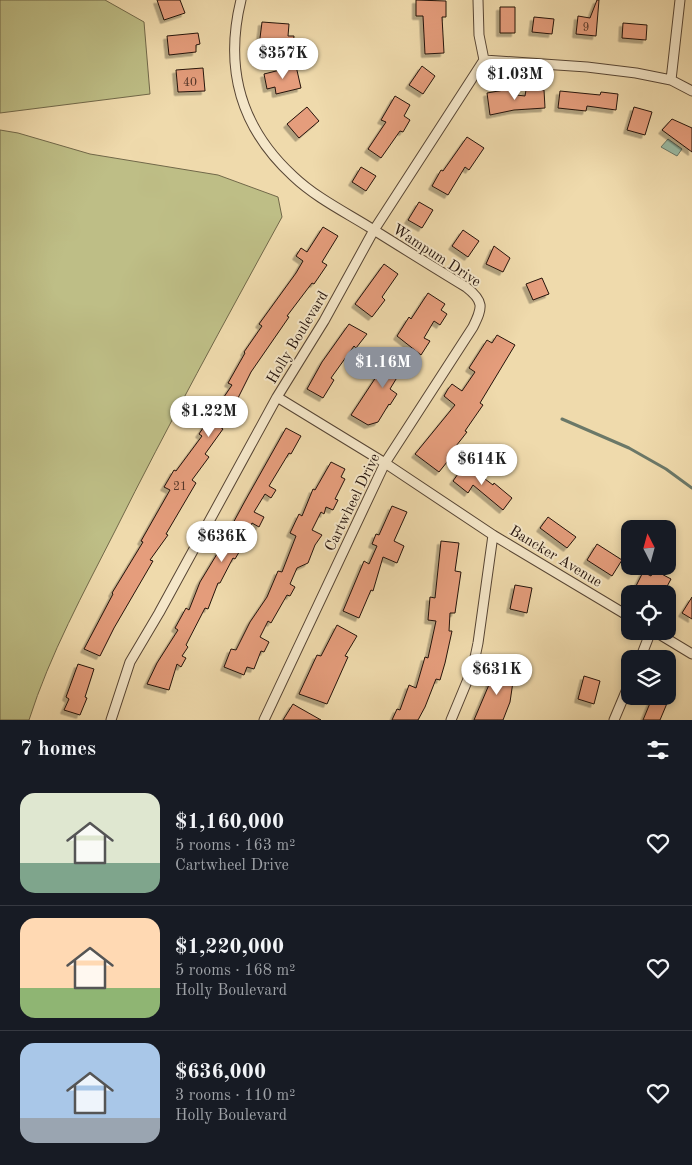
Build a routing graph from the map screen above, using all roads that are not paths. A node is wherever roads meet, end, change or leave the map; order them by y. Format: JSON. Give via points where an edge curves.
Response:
{"nodes":[{"id":1,"x":241,"y":0,"type":"edge"},
{"id":2,"x":478,"y":0,"type":"edge"},
{"id":3,"x":680,"y":0,"type":"edge"},
{"id":4,"x":484,"y":60,"type":"junction"},
{"id":5,"x":671,"y":80,"type":"junction"},
{"id":6,"x":692,"y":91,"type":"edge"},
{"id":7,"x":374,"y":230,"type":"junction"},
{"id":8,"x":480,"y":305,"type":"joint"},
{"id":9,"x":277,"y":397,"type":"junction"},
{"id":10,"x":385,"y":464,"type":"junction"},
{"id":11,"x":493,"y":535,"type":"junction"},
{"id":12,"x":621,"y":612,"type":"edge"},
{"id":13,"x":668,"y":640,"type":"edge"},
{"id":14,"x":692,"y":654,"type":"edge"},
{"id":15,"x":621,"y":703,"type":"edge"},
{"id":16,"x":111,"y":720,"type":"edge"},
{"id":17,"x":264,"y":720,"type":"edge"},
{"id":18,"x":451,"y":720,"type":"edge"},
{"id":19,"x":614,"y":720,"type":"edge"}],
"edges":[{"from":1,"to":7,"type":"street","name":"Wampum Drive","via":[[234,60],[237,84],[257,134],[293,176],[318,196]]},
{"from":2,"to":4,"type":"street"},
{"from":3,"to":5,"type":"street"},
{"from":4,"to":5,"type":"street","via":[[587,67]]},
{"from":4,"to":7,"type":"street","name":"Holly Boulevard"},
{"from":5,"to":6,"type":"street"},
{"from":7,"to":8,"type":"street","name":"Wampum Drive","via":[[466,287],[477,295]]},
{"from":7,"to":9,"type":"street","name":"Holly Boulevard"},
{"from":8,"to":10,"type":"street","name":"Cartwheel Drive","via":[[473,327]]},
{"from":9,"to":10,"type":"street","name":"Bancker Avenue"},
{"from":9,"to":16,"type":"street","name":"Holly Boulevard","via":[[130,662]]},
{"from":10,"to":11,"type":"street","name":"Bancker Avenue"},
{"from":10,"to":17,"type":"street","name":"Cartwheel Drive"},
{"from":11,"to":12,"type":"street","name":"Bancker Avenue"},
{"from":11,"to":18,"type":"street","via":[[473,667]]},
{"from":13,"to":14,"type":"street"},
{"from":15,"to":19,"type":"street"}]}
